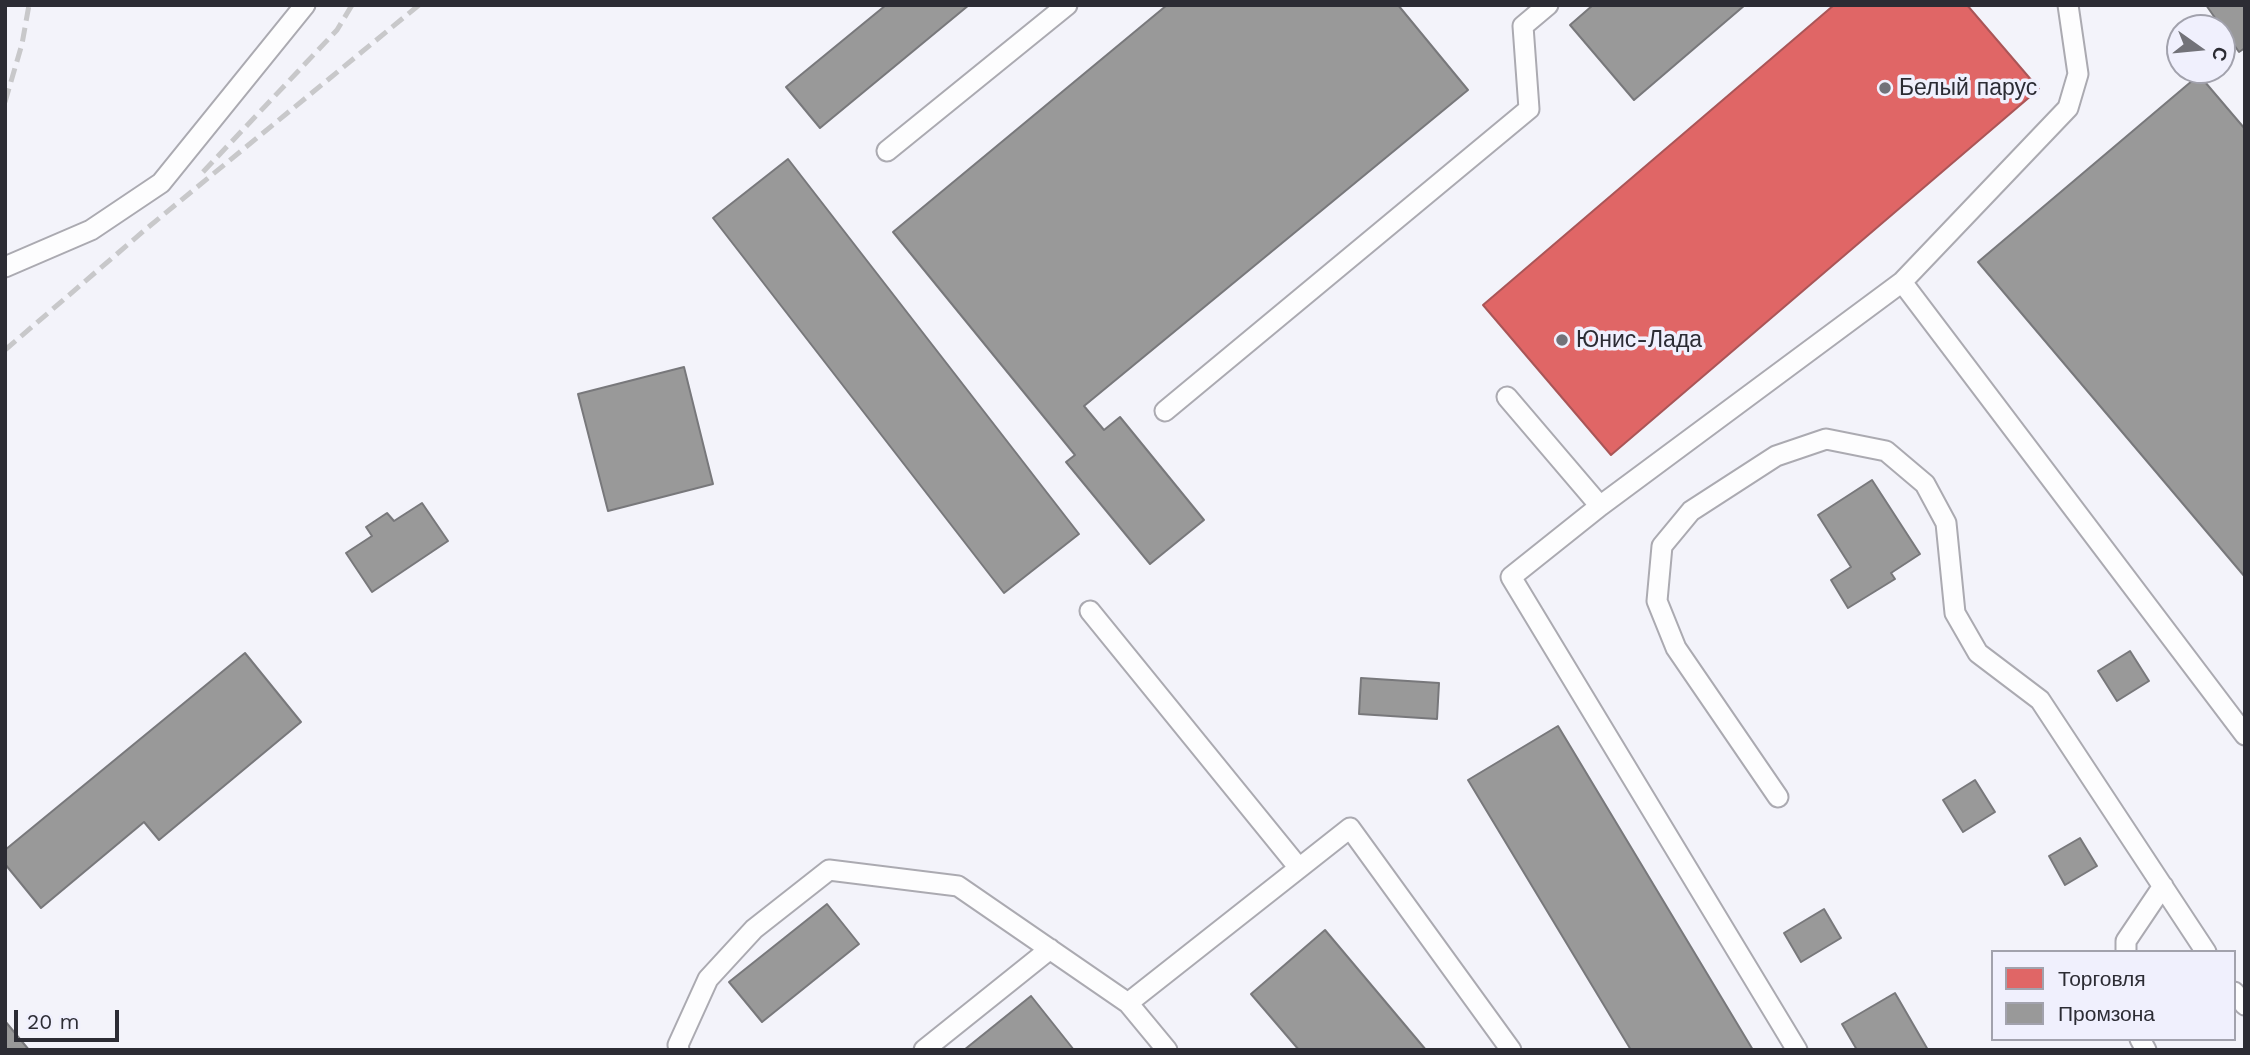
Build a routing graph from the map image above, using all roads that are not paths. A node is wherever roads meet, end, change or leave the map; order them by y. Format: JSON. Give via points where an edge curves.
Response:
{"nodes":[{"id":1,"x":305,"y":5,"type":"edge"},
{"id":2,"x":1067,"y":5,"type":"edge"},
{"id":3,"x":1548,"y":5,"type":"edge"},
{"id":4,"x":2068,"y":5,"type":"edge"},
{"id":5,"x":887,"y":151,"type":"dead end"},
{"id":6,"x":5,"y":267,"type":"edge"},
{"id":7,"x":1902,"y":282,"type":"junction"},
{"id":8,"x":1507,"y":397,"type":"dead end"},
{"id":9,"x":1166,"y":411,"type":"dead end"},
{"id":10,"x":1600,"y":506,"type":"junction"},
{"id":11,"x":1090,"y":611,"type":"dead end"},
{"id":12,"x":2245,"y":735,"type":"edge"},
{"id":13,"x":1778,"y":797,"type":"dead end"},
{"id":14,"x":1299,"y":868,"type":"junction"},
{"id":15,"x":2163,"y":886,"type":"junction"},
{"id":16,"x":1050,"y":949,"type":"junction"},
{"id":17,"x":2126,"y":950,"type":"edge"},
{"id":18,"x":2205,"y":950,"type":"edge"},
{"id":19,"x":1128,"y":1003,"type":"junction"},
{"id":20,"x":679,"y":1050,"type":"edge"},
{"id":21,"x":924,"y":1050,"type":"edge"},
{"id":22,"x":1167,"y":1050,"type":"edge"},
{"id":23,"x":1511,"y":1050,"type":"edge"},
{"id":24,"x":1797,"y":1050,"type":"edge"}],
"edges":[{"from":1,"to":6,"type":"lane","via":[[161,183],[92,230]]},
{"from":2,"to":5,"type":"lane"},
{"from":3,"to":9,"type":"lane","via":[[1523,26],[1529,109]]},
{"from":4,"to":7,"type":"lane","via":[[2078,74],[2068,108]]},
{"from":7,"to":10,"type":"lane"},
{"from":7,"to":12,"type":"lane"},
{"from":8,"to":10,"type":"lane"},
{"from":10,"to":24,"type":"lane","via":[[1511,577]]},
{"from":11,"to":14,"type":"lane"},
{"from":13,"to":15,"type":"lane","via":[[1676,648],[1657,601],[1662,546],[1691,511],[1776,456],[1826,439],[1886,451],[1925,484],[1946,523],[1955,613],[1978,653],[2040,701]]},
{"from":14,"to":19,"type":"lane"},
{"from":14,"to":23,"type":"lane","via":[[1350,828]]},
{"from":15,"to":17,"type":"lane","via":[[2126,941]]},
{"from":15,"to":18,"type":"lane"},
{"from":16,"to":19,"type":"lane"},
{"from":16,"to":20,"type":"lane","via":[[958,886],[829,870],[754,929],[708,979]]},
{"from":16,"to":21,"type":"lane"},
{"from":19,"to":22,"type":"lane"}]}
